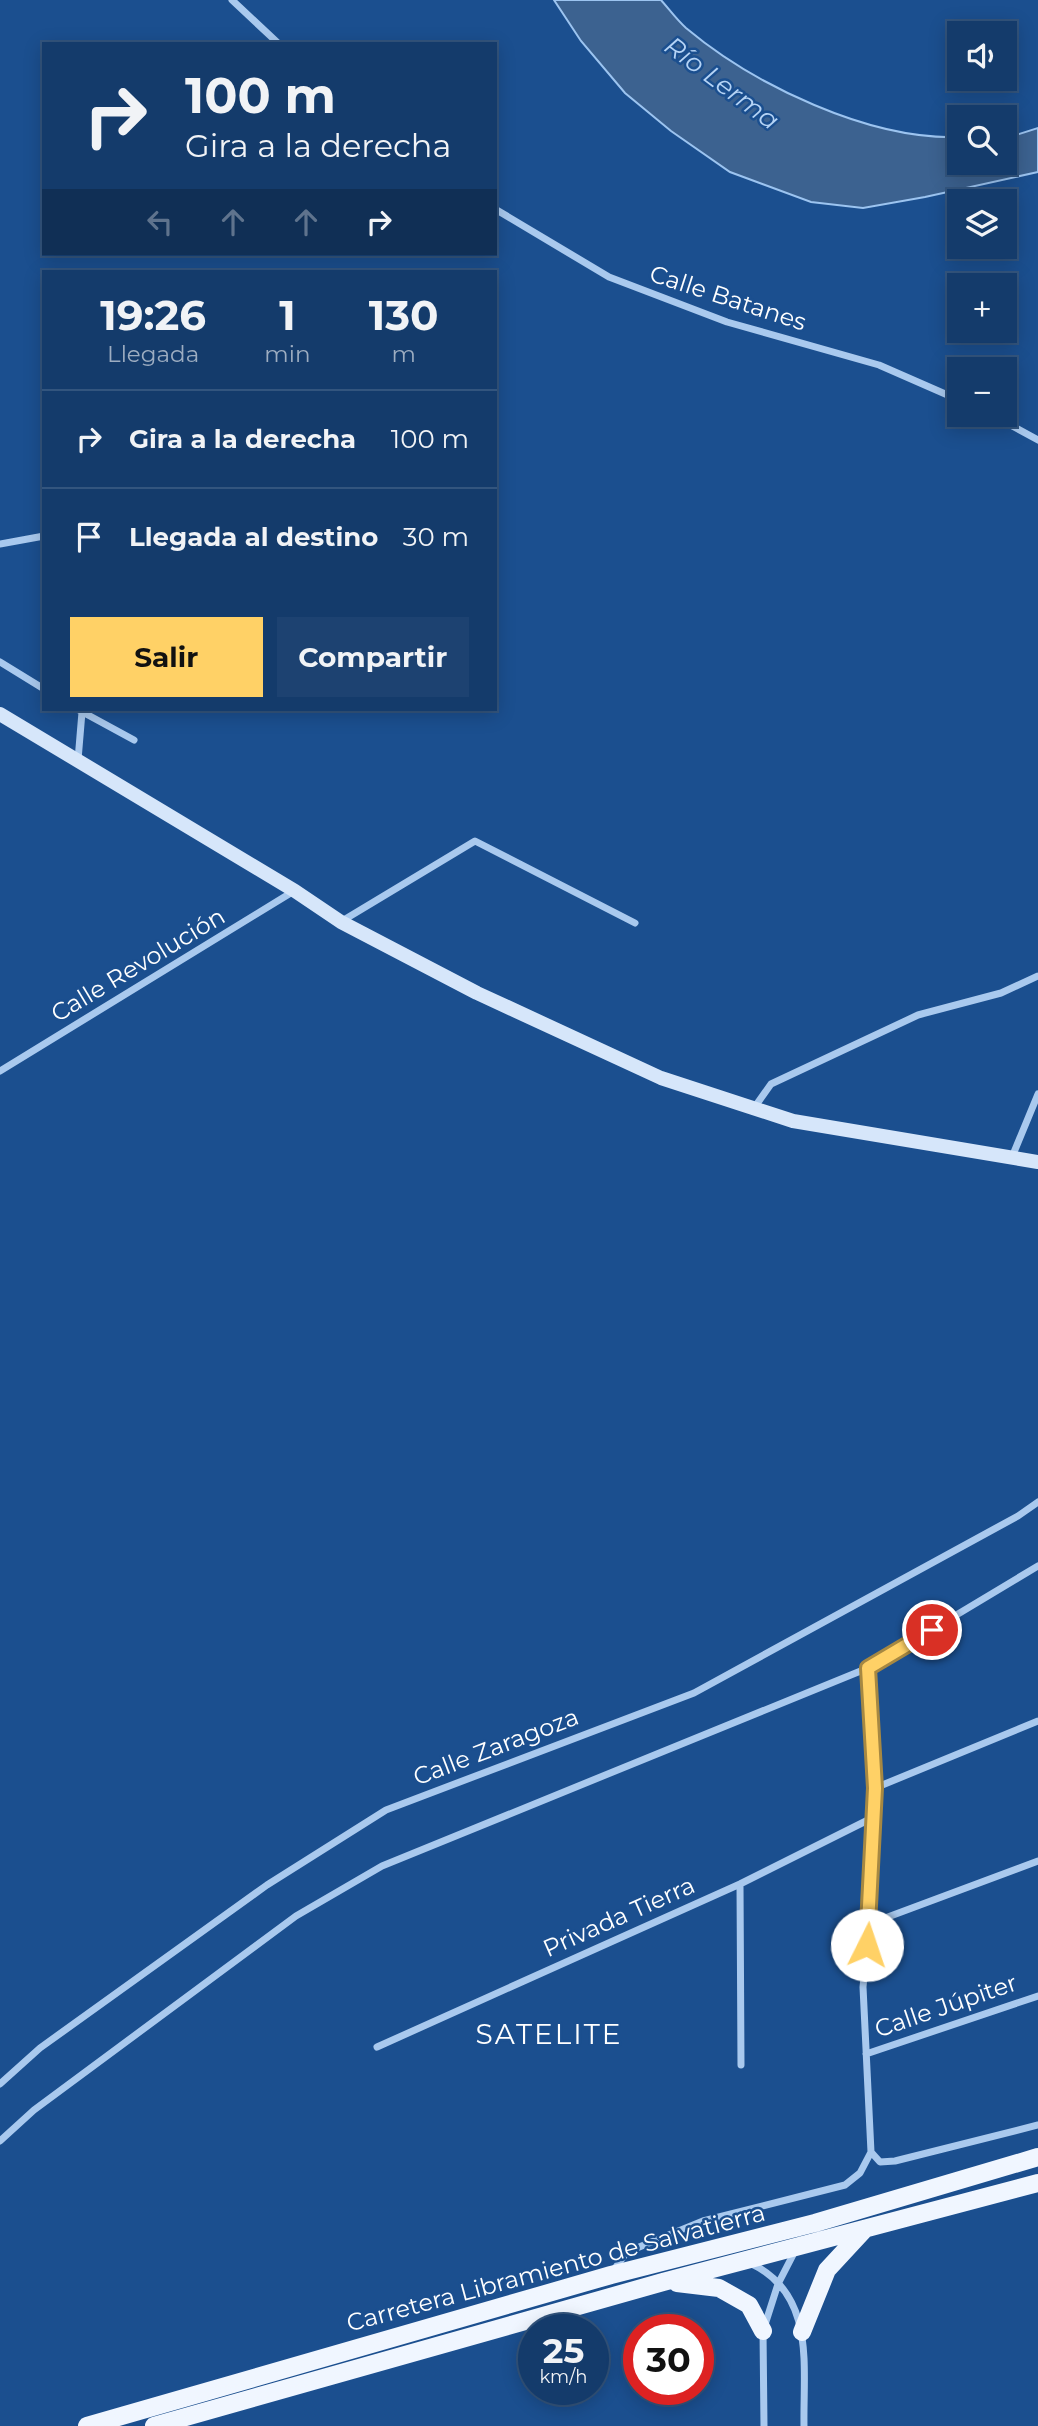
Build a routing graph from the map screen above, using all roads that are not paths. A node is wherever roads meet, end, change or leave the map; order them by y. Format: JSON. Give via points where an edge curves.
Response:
{"nodes":[{"id":1,"x":232,"y":0,"type":"edge"},
{"id":2,"x":277,"y":42,"type":"edge"},
{"id":3,"x":497,"y":210,"type":"edge"},
{"id":4,"x":947,"y":395,"type":"edge"},
{"id":5,"x":1014,"y":427,"type":"edge"},
{"id":6,"x":1038,"y":440,"type":"edge"},
{"id":7,"x":42,"y":536,"type":"edge"},
{"id":8,"x":0,"y":544,"type":"edge"},
{"id":9,"x":0,"y":662,"type":"edge"},
{"id":10,"x":42,"y":688,"type":"edge"},
{"id":11,"x":79,"y":711,"type":"edge"},
{"id":12,"x":81,"y":711,"type":"edge"},
{"id":13,"x":0,"y":713,"type":"edge"},
{"id":14,"x":134,"y":740,"type":"dead end"},
{"id":15,"x":78,"y":760,"type":"junction"},
{"id":16,"x":295,"y":891,"type":"junction"},
{"id":17,"x":341,"y":922,"type":"junction"},
{"id":18,"x":635,"y":923,"type":"dead end"},
{"id":19,"x":1038,"y":976,"type":"edge"},
{"id":20,"x":0,"y":1071,"type":"edge"},
{"id":21,"x":1038,"y":1094,"type":"edge"},
{"id":22,"x":753,"y":1109,"type":"junction"},
{"id":23,"x":1012,"y":1158,"type":"junction"},
{"id":24,"x":1038,"y":1162,"type":"edge"},
{"id":25,"x":1038,"y":1502,"type":"edge"},
{"id":26,"x":1038,"y":1566,"type":"edge"},
{"id":27,"x":868,"y":1668,"type":"junction"},
{"id":28,"x":1038,"y":1721,"type":"edge"},
{"id":29,"x":875,"y":1788,"type":"junction"},
{"id":30,"x":874,"y":1817,"type":"junction"},
{"id":31,"x":1038,"y":1861,"type":"edge"},
{"id":32,"x":740,"y":1884,"type":"junction"},
{"id":33,"x":869,"y":1924,"type":"junction"},
{"id":34,"x":1038,"y":1996,"type":"edge"},
{"id":35,"x":377,"y":2047,"type":"dead end"},
{"id":36,"x":866,"y":2054,"type":"junction"},
{"id":37,"x":741,"y":2066,"type":"dead end"},
{"id":38,"x":0,"y":2084,"type":"edge"},
{"id":39,"x":1038,"y":2125,"type":"edge"},
{"id":40,"x":0,"y":2141,"type":"edge"},
{"id":41,"x":871,"y":2152,"type":"junction"},
{"id":42,"x":1038,"y":2157,"type":"edge"},
{"id":43,"x":1038,"y":2183,"type":"edge"},
{"id":44,"x":815,"y":2223,"type":"junction"},
{"id":45,"x":867,"y":2227,"type":"junction"},
{"id":46,"x":718,"y":2247,"type":"junction"},
{"id":47,"x":797,"y":2248,"type":"junction"},
{"id":48,"x":746,"y":2261,"type":"junction"},
{"id":49,"x":611,"y":2275,"type":"junction"},
{"id":50,"x":663,"y":2282,"type":"junction"},
{"id":51,"x":778,"y":2284,"type":"junction"},
{"id":52,"x":763,"y":2330,"type":"junction"},
{"id":53,"x":802,"y":2332,"type":"junction"},
{"id":54,"x":88,"y":2426,"type":"edge"},
{"id":55,"x":153,"y":2426,"type":"edge"},
{"id":56,"x":764,"y":2426,"type":"edge"},
{"id":57,"x":804,"y":2426,"type":"edge"}],
"edges":[{"from":1,"to":2,"type":"street"},
{"from":3,"to":4,"type":"street","name":"Calle Batanes","via":[[609,277],[727,322],[879,365]]},
{"from":5,"to":6,"type":"street"},
{"from":7,"to":8,"type":"street"},
{"from":9,"to":10,"type":"street"},
{"from":11,"to":15,"type":"street"},
{"from":12,"to":14,"type":"street"},
{"from":13,"to":15,"type":"main road"},
{"from":15,"to":16,"type":"main road"},
{"from":16,"to":17,"type":"main road"},
{"from":16,"to":20,"type":"street","name":"Calle Revolución"},
{"from":17,"to":18,"type":"street","via":[[475,841]]},
{"from":17,"to":22,"type":"main road","via":[[477,993],[661,1078]]},
{"from":19,"to":22,"type":"street","via":[[1001,993],[918,1015],[771,1084]]},
{"from":21,"to":23,"type":"street"},
{"from":22,"to":23,"type":"main road","via":[[793,1121]]},
{"from":23,"to":24,"type":"main road"},
{"from":25,"to":38,"type":"street","name":"Calle Zaragoza","via":[[694,1693],[386,1810],[256,1893],[40,2048]]},
{"from":26,"to":27,"type":"street"},
{"from":27,"to":29,"type":"street"},
{"from":27,"to":40,"type":"street","via":[[382,1866],[296,1916],[33,2110]]},
{"from":28,"to":29,"type":"street"},
{"from":29,"to":30,"type":"street"},
{"from":30,"to":32,"type":"street","name":"Privada Tierra"},
{"from":30,"to":33,"type":"street"},
{"from":31,"to":33,"type":"street"},
{"from":32,"to":35,"type":"street","name":"Privada Tierra"},
{"from":32,"to":37,"type":"street"},
{"from":33,"to":36,"type":"street","via":[[863,1987]]},
{"from":34,"to":36,"type":"street","name":"Calle Júpiter"},
{"from":36,"to":41,"type":"street"},
{"from":39,"to":41,"type":"street","via":[[895,2161],[880,2162]]},
{"from":41,"to":49,"type":"street","via":[[860,2173],[845,2185],[703,2221],[627,2252]]},
{"from":42,"to":44,"type":"main road","name":"Carretera Libramiento de Salvatierra"},
{"from":43,"to":45,"type":"main road","name":"Carretera Libramiento de Salvatierra"},
{"from":44,"to":46,"type":"main road","name":"Carretera Libramiento de Salvatierra"},
{"from":44,"to":47,"type":"main road"},
{"from":45,"to":47,"type":"main road","name":"Carretera Libramiento de Salvatierra"},
{"from":45,"to":53,"type":"main road","via":[[827,2270]]},
{"from":46,"to":48,"type":"main road"},
{"from":46,"to":49,"type":"main road","name":"Carretera Libramiento de Salvatierra"},
{"from":47,"to":48,"type":"main road","name":"Carretera Libramiento de Salvatierra"},
{"from":47,"to":51,"type":"street"},
{"from":48,"to":50,"type":"main road","name":"Carretera Libramiento de Salvatierra"},
{"from":48,"to":51,"type":"street","via":[[767,2271]]},
{"from":49,"to":54,"type":"main road","name":"Carretera Libramiento de Salvatierra"},
{"from":50,"to":52,"type":"main road","via":[[719,2288],[749,2305]]},
{"from":50,"to":55,"type":"main road","name":"Carretera Libramiento de Salvatierra"},
{"from":51,"to":52,"type":"street"},
{"from":51,"to":53,"type":"street","via":[[793,2300]]},
{"from":52,"to":56,"type":"street"},
{"from":53,"to":57,"type":"street"}]}
